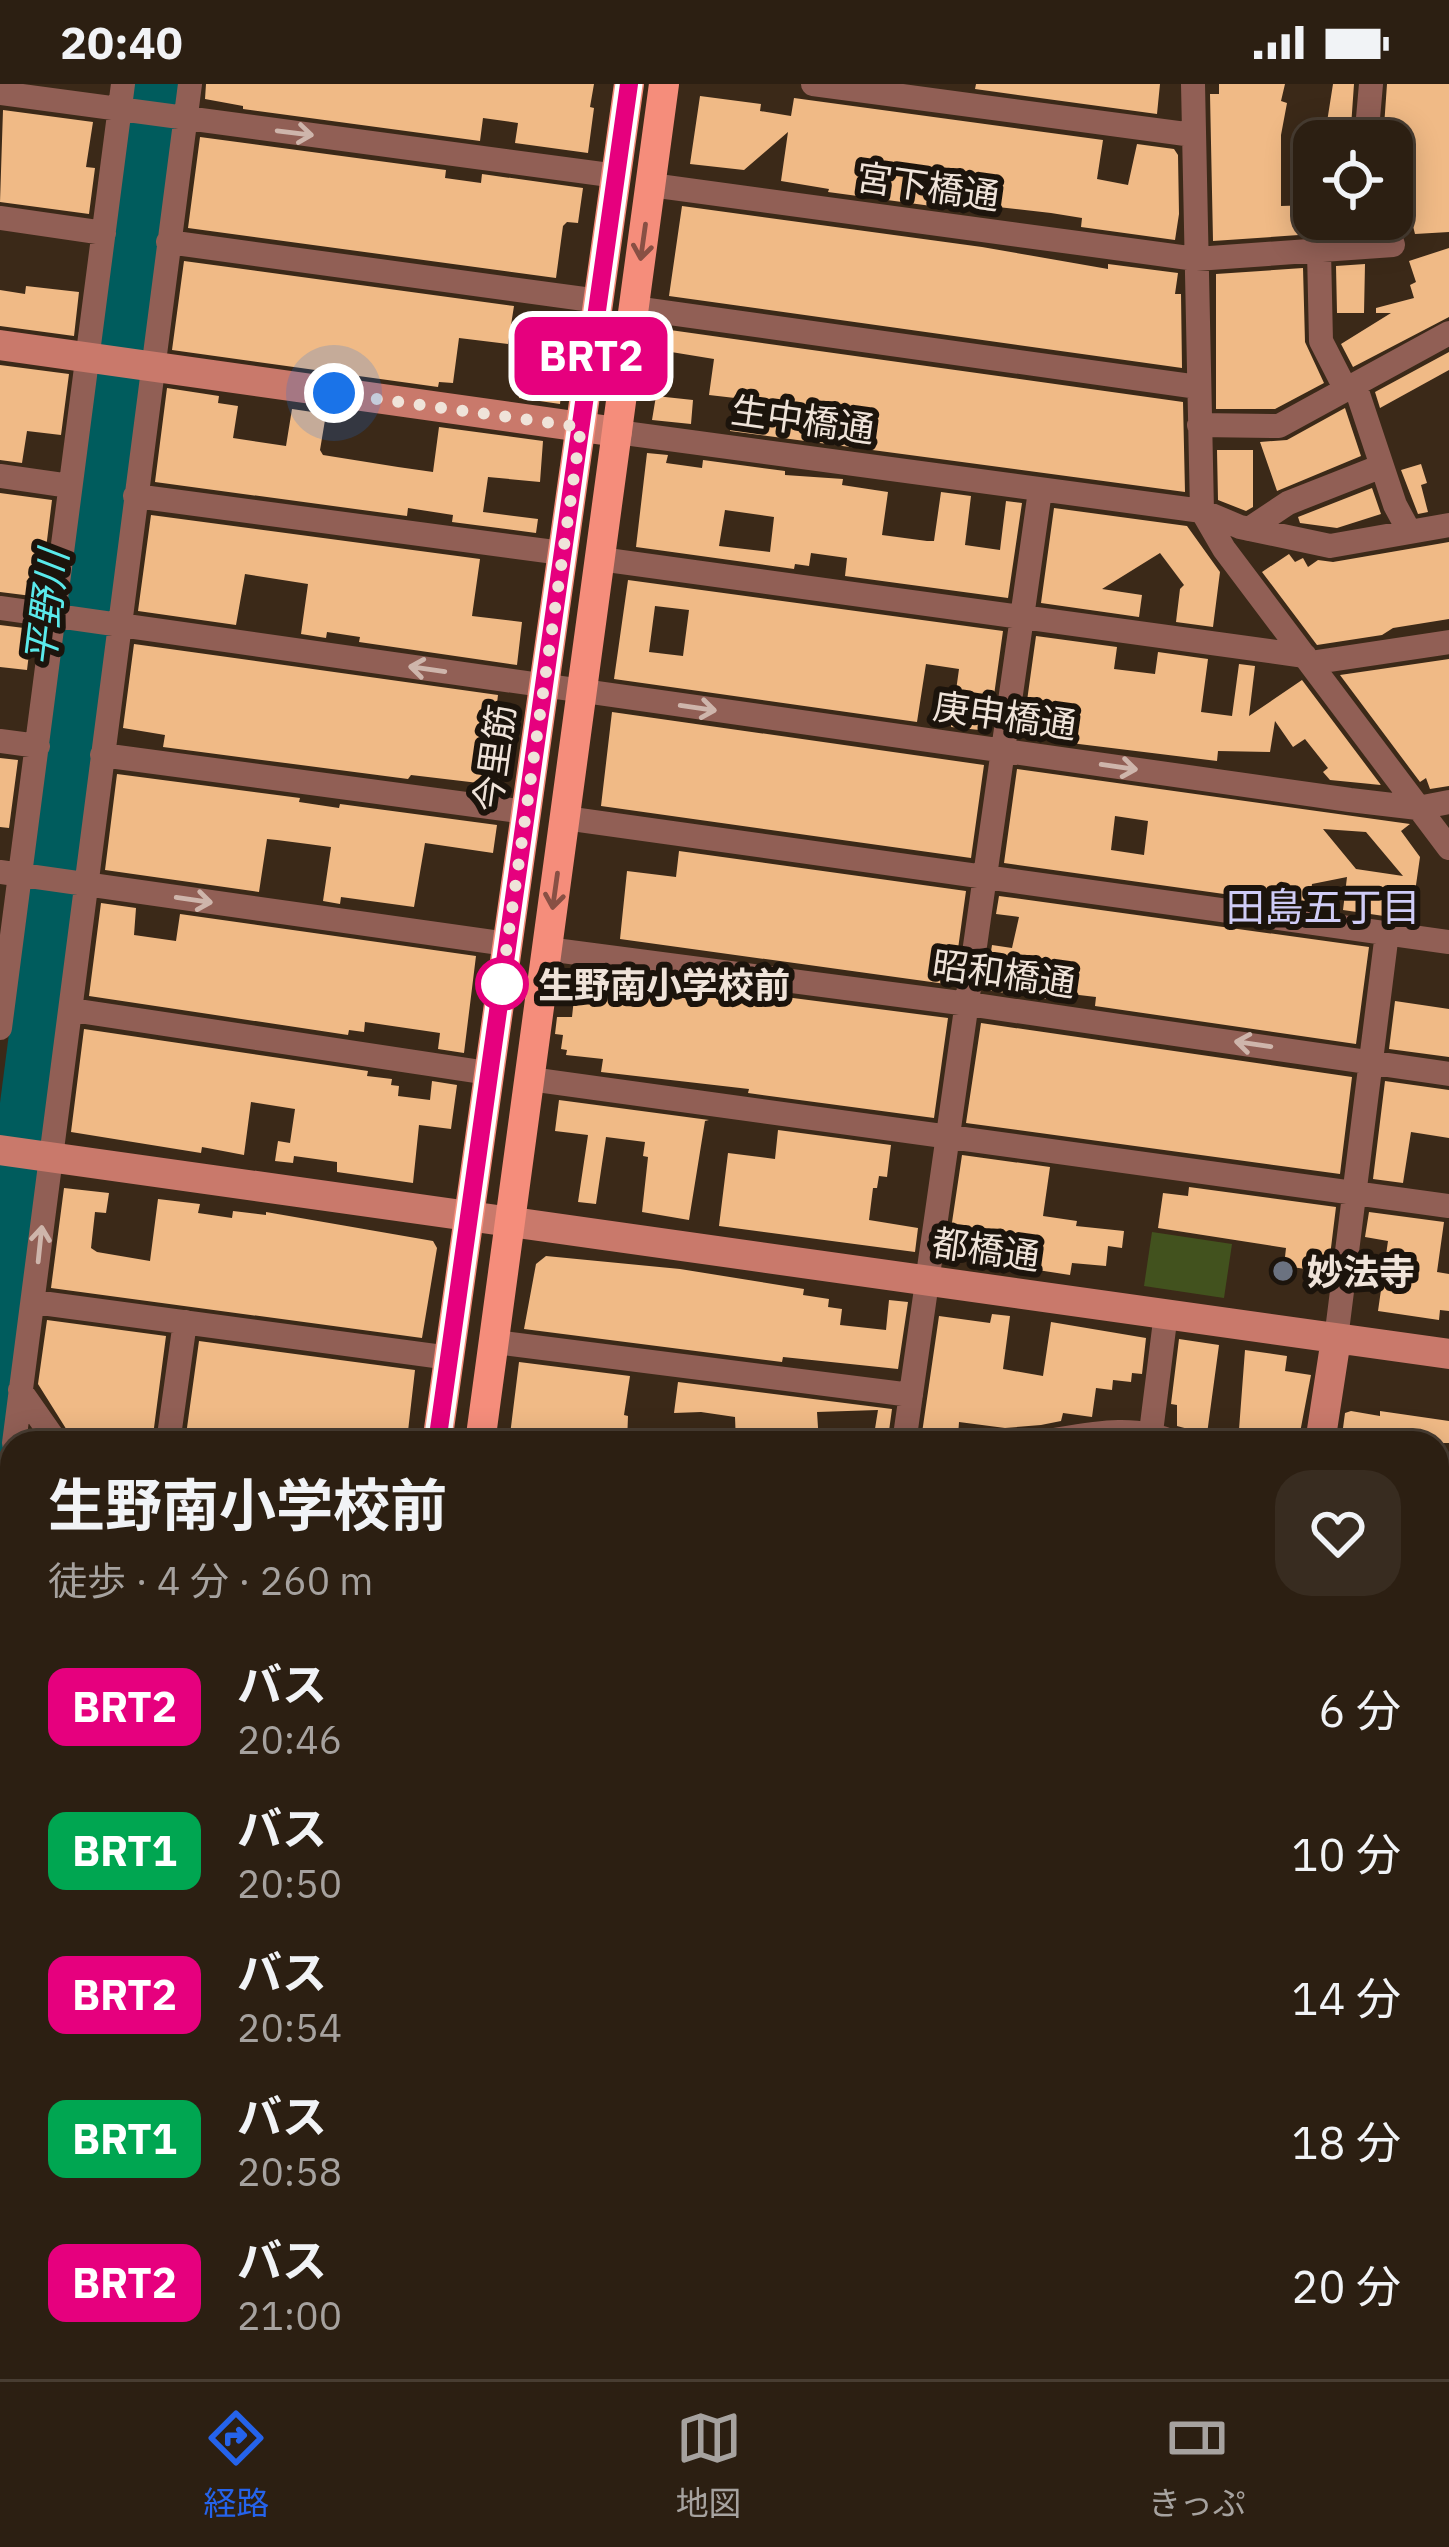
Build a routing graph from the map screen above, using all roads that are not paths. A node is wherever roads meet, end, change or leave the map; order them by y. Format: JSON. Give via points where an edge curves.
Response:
{"nodes":[{"id":1,"x":190,"y":84,"type":"edge"},
{"id":2,"x":629,"y":84,"type":"edge"},
{"id":3,"x":664,"y":84,"type":"edge"},
{"id":4,"x":813,"y":84,"type":"edge"},
{"id":5,"x":1193,"y":84,"type":"edge"},
{"id":6,"x":1371,"y":84,"type":"edge"},
{"id":7,"x":0,"y":93,"type":"edge"},
{"id":8,"x":123,"y":101,"type":"edge"},
{"id":9,"x":182,"y":119,"type":"junction"},
{"id":10,"x":1368,"y":120,"type":"edge"},
{"id":11,"x":1193,"y":135,"type":"junction"},
{"id":12,"x":617,"y":176,"type":"junction"},
{"id":13,"x":651,"y":185,"type":"junction"},
{"id":14,"x":0,"y":218,"type":"edge"},
{"id":15,"x":104,"y":233,"type":"junction"},
{"id":16,"x":1391,"y":240,"type":"edge"},
{"id":17,"x":168,"y":242,"type":"junction"},
{"id":18,"x":1318,"y":251,"type":"junction"},
{"id":19,"x":1196,"y":259,"type":"junction"},
{"id":20,"x":599,"y":301,"type":"junction"},
{"id":21,"x":634,"y":308,"type":"junction"},
{"id":22,"x":1449,"y":333,"type":"edge"},
{"id":23,"x":0,"y":344,"type":"edge"},
{"id":24,"x":91,"y":358,"type":"junction"},
{"id":25,"x":150,"y":366,"type":"junction"},
{"id":26,"x":1198,"y":387,"type":"junction"},
{"id":27,"x":1351,"y":387,"type":"junction"},
{"id":28,"x":1199,"y":425,"type":"junction"},
{"id":29,"x":581,"y":427,"type":"junction"},
{"id":30,"x":617,"y":432,"type":"junction"},
{"id":31,"x":1382,"y":466,"type":"junction"},
{"id":32,"x":0,"y":476,"type":"edge"},
{"id":33,"x":70,"y":486,"type":"junction"},
{"id":34,"x":1040,"y":491,"type":"junction"},
{"id":35,"x":135,"y":496,"type":"junction"},
{"id":36,"x":1202,"y":511,"type":"junction"},
{"id":37,"x":1449,"y":525,"type":"edge"},
{"id":38,"x":1249,"y":529,"type":"junction"},
{"id":39,"x":1409,"y":531,"type":"junction"},
{"id":40,"x":562,"y":553,"type":"junction"},
{"id":41,"x":600,"y":560,"type":"junction"},
{"id":42,"x":0,"y":608,"type":"edge"},
{"id":43,"x":57,"y":617,"type":"junction"},
{"id":44,"x":1023,"y":620,"type":"junction"},
{"id":45,"x":116,"y":625,"type":"junction"},
{"id":46,"x":1449,"y":642,"type":"edge"},
{"id":47,"x":1307,"y":660,"type":"junction"},
{"id":48,"x":543,"y":686,"type":"junction"},
{"id":49,"x":582,"y":692,"type":"junction"},
{"id":50,"x":0,"y":741,"type":"edge"},
{"id":51,"x":38,"y":746,"type":"junction"},
{"id":52,"x":1003,"y":751,"type":"junction"},
{"id":53,"x":102,"y":754,"type":"junction"},
{"id":54,"x":1449,"y":802,"type":"edge"},
{"id":55,"x":1418,"y":808,"type":"junction"},
{"id":56,"x":526,"y":812,"type":"junction"},
{"id":57,"x":565,"y":818,"type":"junction"},
{"id":58,"x":1449,"y":848,"type":"edge"},
{"id":59,"x":16,"y":874,"type":"edge"},
{"id":60,"x":985,"y":877,"type":"junction"},
{"id":61,"x":82,"y":883,"type":"junction"},
{"id":62,"x":1387,"y":933,"type":"junction"},
{"id":63,"x":1449,"y":942,"type":"edge"},
{"id":64,"x":507,"y":944,"type":"junction"},
{"id":65,"x":547,"y":949,"type":"junction"},
{"id":66,"x":968,"y":1004,"type":"junction"},
{"id":67,"x":72,"y":1010,"type":"junction"},
{"id":68,"x":1,"y":1012,"type":"edge"},
{"id":69,"x":1369,"y":1061,"type":"junction"},
{"id":70,"x":488,"y":1073,"type":"junction"},
{"id":71,"x":1449,"y":1074,"type":"edge"},
{"id":72,"x":530,"y":1079,"type":"junction"},
{"id":73,"x":949,"y":1136,"type":"junction"},
{"id":74,"x":0,"y":1150,"type":"edge"},
{"id":75,"x":47,"y":1157,"type":"junction"},
{"id":76,"x":1352,"y":1192,"type":"junction"},
{"id":77,"x":1449,"y":1206,"type":"edge"},
{"id":78,"x":467,"y":1217,"type":"junction"},
{"id":79,"x":511,"y":1222,"type":"junction"},
{"id":80,"x":928,"y":1280,"type":"junction"},
{"id":81,"x":34,"y":1301,"type":"junction"},
{"id":82,"x":1166,"y":1313,"type":"junction"},
{"id":83,"x":185,"y":1322,"type":"junction"},
{"id":84,"x":1336,"y":1339,"type":"junction"},
{"id":85,"x":495,"y":1342,"type":"junction"},
{"id":86,"x":1449,"y":1354,"type":"edge"},
{"id":87,"x":450,"y":1358,"type":"junction"},
{"id":88,"x":20,"y":1390,"type":"junction"},
{"id":89,"x":911,"y":1395,"type":"junction"},
{"id":90,"x":15,"y":1431,"type":"edge"},
{"id":91,"x":49,"y":1431,"type":"edge"},
{"id":92,"x":170,"y":1431,"type":"edge"},
{"id":93,"x":439,"y":1431,"type":"edge"},
{"id":94,"x":482,"y":1431,"type":"edge"},
{"id":95,"x":906,"y":1431,"type":"edge"},
{"id":96,"x":1151,"y":1431,"type":"edge"},
{"id":97,"x":1323,"y":1431,"type":"edge"}],
"edges":[{"from":1,"to":9,"type":"street"},
{"from":2,"to":12,"type":"main road","name":"今里筋"},
{"from":3,"to":13,"type":"main road"},
{"from":4,"to":11,"type":"street"},
{"from":5,"to":11,"type":"street"},
{"from":6,"to":10,"type":"street"},
{"from":7,"to":8,"type":"street"},
{"from":8,"to":9,"type":"street"},
{"from":8,"to":15,"type":"street"},
{"from":9,"to":12,"type":"street","one_way":true},
{"from":9,"to":17,"type":"street"},
{"from":11,"to":19,"type":"street"},
{"from":12,"to":20,"type":"main road","name":"今里筋"},
{"from":13,"to":19,"type":"street","name":"宮下橋通"},
{"from":13,"to":21,"type":"main road","one_way":true},
{"from":14,"to":15,"type":"street"},
{"from":15,"to":24,"type":"street"},
{"from":16,"to":18,"type":"street","name":"宮下橋通"},
{"from":17,"to":20,"type":"street"},
{"from":17,"to":25,"type":"street"},
{"from":18,"to":19,"type":"street","name":"宮下橋通"},
{"from":18,"to":27,"type":"street","via":[[1321,341]]},
{"from":19,"to":26,"type":"street"},
{"from":20,"to":29,"type":"main road","name":"今里筋"},
{"from":21,"to":26,"type":"street"},
{"from":21,"to":30,"type":"main road"},
{"from":22,"to":27,"type":"street"},
{"from":23,"to":24,"type":"street","name":"生中橋通"},
{"from":24,"to":25,"type":"street","name":"生中橋通"},
{"from":24,"to":33,"type":"street"},
{"from":25,"to":29,"type":"street","name":"生中橋通"},
{"from":25,"to":35,"type":"street"},
{"from":26,"to":28,"type":"street"},
{"from":27,"to":28,"type":"street","via":[[1279,426]]},
{"from":27,"to":31,"type":"street"},
{"from":28,"to":36,"type":"street"},
{"from":29,"to":30,"type":"street","name":"生中橋通"},
{"from":29,"to":40,"type":"main road","name":"今里筋"},
{"from":30,"to":34,"type":"street","name":"生中橋通"},
{"from":30,"to":41,"type":"main road"},
{"from":31,"to":38,"type":"street","via":[[1288,503]]},
{"from":31,"to":39,"type":"street"},
{"from":32,"to":33,"type":"street"},
{"from":33,"to":43,"type":"street"},
{"from":34,"to":36,"type":"street","name":"生中橋通"},
{"from":34,"to":44,"type":"street"},
{"from":35,"to":40,"type":"street"},
{"from":35,"to":45,"type":"street"},
{"from":36,"to":38,"type":"street","name":"生中橋通"},
{"from":36,"to":47,"type":"street"},
{"from":37,"to":39,"type":"street","name":"生中橋通"},
{"from":38,"to":39,"type":"street","name":"生中橋通","via":[[1330,546]]},
{"from":40,"to":48,"type":"main road","name":"今里筋"},
{"from":41,"to":44,"type":"street"},
{"from":41,"to":49,"type":"main road"},
{"from":42,"to":43,"type":"street"},
{"from":43,"to":45,"type":"street"},
{"from":43,"to":51,"type":"street"},
{"from":44,"to":47,"type":"street"},
{"from":44,"to":52,"type":"street"},
{"from":48,"to":45,"type":"street","one_way":true},
{"from":45,"to":53,"type":"street"},
{"from":46,"to":47,"type":"street"},
{"from":47,"to":55,"type":"street"},
{"from":48,"to":49,"type":"street","name":"庚申橋通"},
{"from":48,"to":56,"type":"main road","name":"今里筋"},
{"from":49,"to":52,"type":"street","name":"庚申橋通","one_way":true},
{"from":49,"to":57,"type":"main road"},
{"from":50,"to":51,"type":"street"},
{"from":51,"to":59,"type":"street"},
{"from":52,"to":55,"type":"street","name":"庚申橋通","one_way":true},
{"from":52,"to":60,"type":"street"},
{"from":53,"to":56,"type":"street"},
{"from":53,"to":61,"type":"street"},
{"from":54,"to":55,"type":"street","name":"庚申橋通"},
{"from":55,"to":58,"type":"street"},
{"from":56,"to":64,"type":"main road","name":"今里筋"},
{"from":57,"to":60,"type":"street"},
{"from":57,"to":65,"type":"main road","one_way":true},
{"from":59,"to":61,"type":"street"},
{"from":59,"to":68,"type":"street"},
{"from":60,"to":62,"type":"street"},
{"from":60,"to":66,"type":"street"},
{"from":61,"to":64,"type":"street","one_way":true},
{"from":61,"to":67,"type":"street"},
{"from":62,"to":63,"type":"street"},
{"from":62,"to":69,"type":"street"},
{"from":64,"to":70,"type":"main road","name":"今里筋"},
{"from":65,"to":66,"type":"street","name":"昭和橋通"},
{"from":65,"to":72,"type":"main road"},
{"from":69,"to":66,"type":"street","name":"昭和橋通","one_way":true},
{"from":66,"to":73,"type":"street"},
{"from":67,"to":70,"type":"street"},
{"from":67,"to":75,"type":"street"},
{"from":69,"to":71,"type":"street","name":"昭和橋通"},
{"from":69,"to":76,"type":"street"},
{"from":70,"to":78,"type":"main road","name":"今里筋"},
{"from":72,"to":73,"type":"street"},
{"from":72,"to":79,"type":"main road"},
{"from":73,"to":76,"type":"street"},
{"from":73,"to":80,"type":"street"},
{"from":74,"to":75,"type":"street"},
{"from":75,"to":78,"type":"street"},
{"from":81,"to":75,"type":"street","one_way":true},
{"from":76,"to":77,"type":"street"},
{"from":76,"to":84,"type":"street"},
{"from":78,"to":79,"type":"street","name":"都橋通"},
{"from":78,"to":87,"type":"main road","name":"今里筋"},
{"from":79,"to":80,"type":"street","name":"都橋通"},
{"from":79,"to":85,"type":"main road"},
{"from":80,"to":82,"type":"street","name":"都橋通"},
{"from":80,"to":89,"type":"street"},
{"from":81,"to":83,"type":"street"},
{"from":81,"to":88,"type":"street"},
{"from":82,"to":84,"type":"street","name":"都橋通"},
{"from":82,"to":96,"type":"street"},
{"from":83,"to":87,"type":"street"},
{"from":83,"to":92,"type":"street"},
{"from":84,"to":86,"type":"street","name":"都橋通"},
{"from":84,"to":97,"type":"street"},
{"from":85,"to":89,"type":"street"},
{"from":85,"to":94,"type":"main road"},
{"from":87,"to":93,"type":"main road","name":"今里筋"},
{"from":88,"to":90,"type":"street"},
{"from":88,"to":91,"type":"street"},
{"from":89,"to":95,"type":"street"}]}
